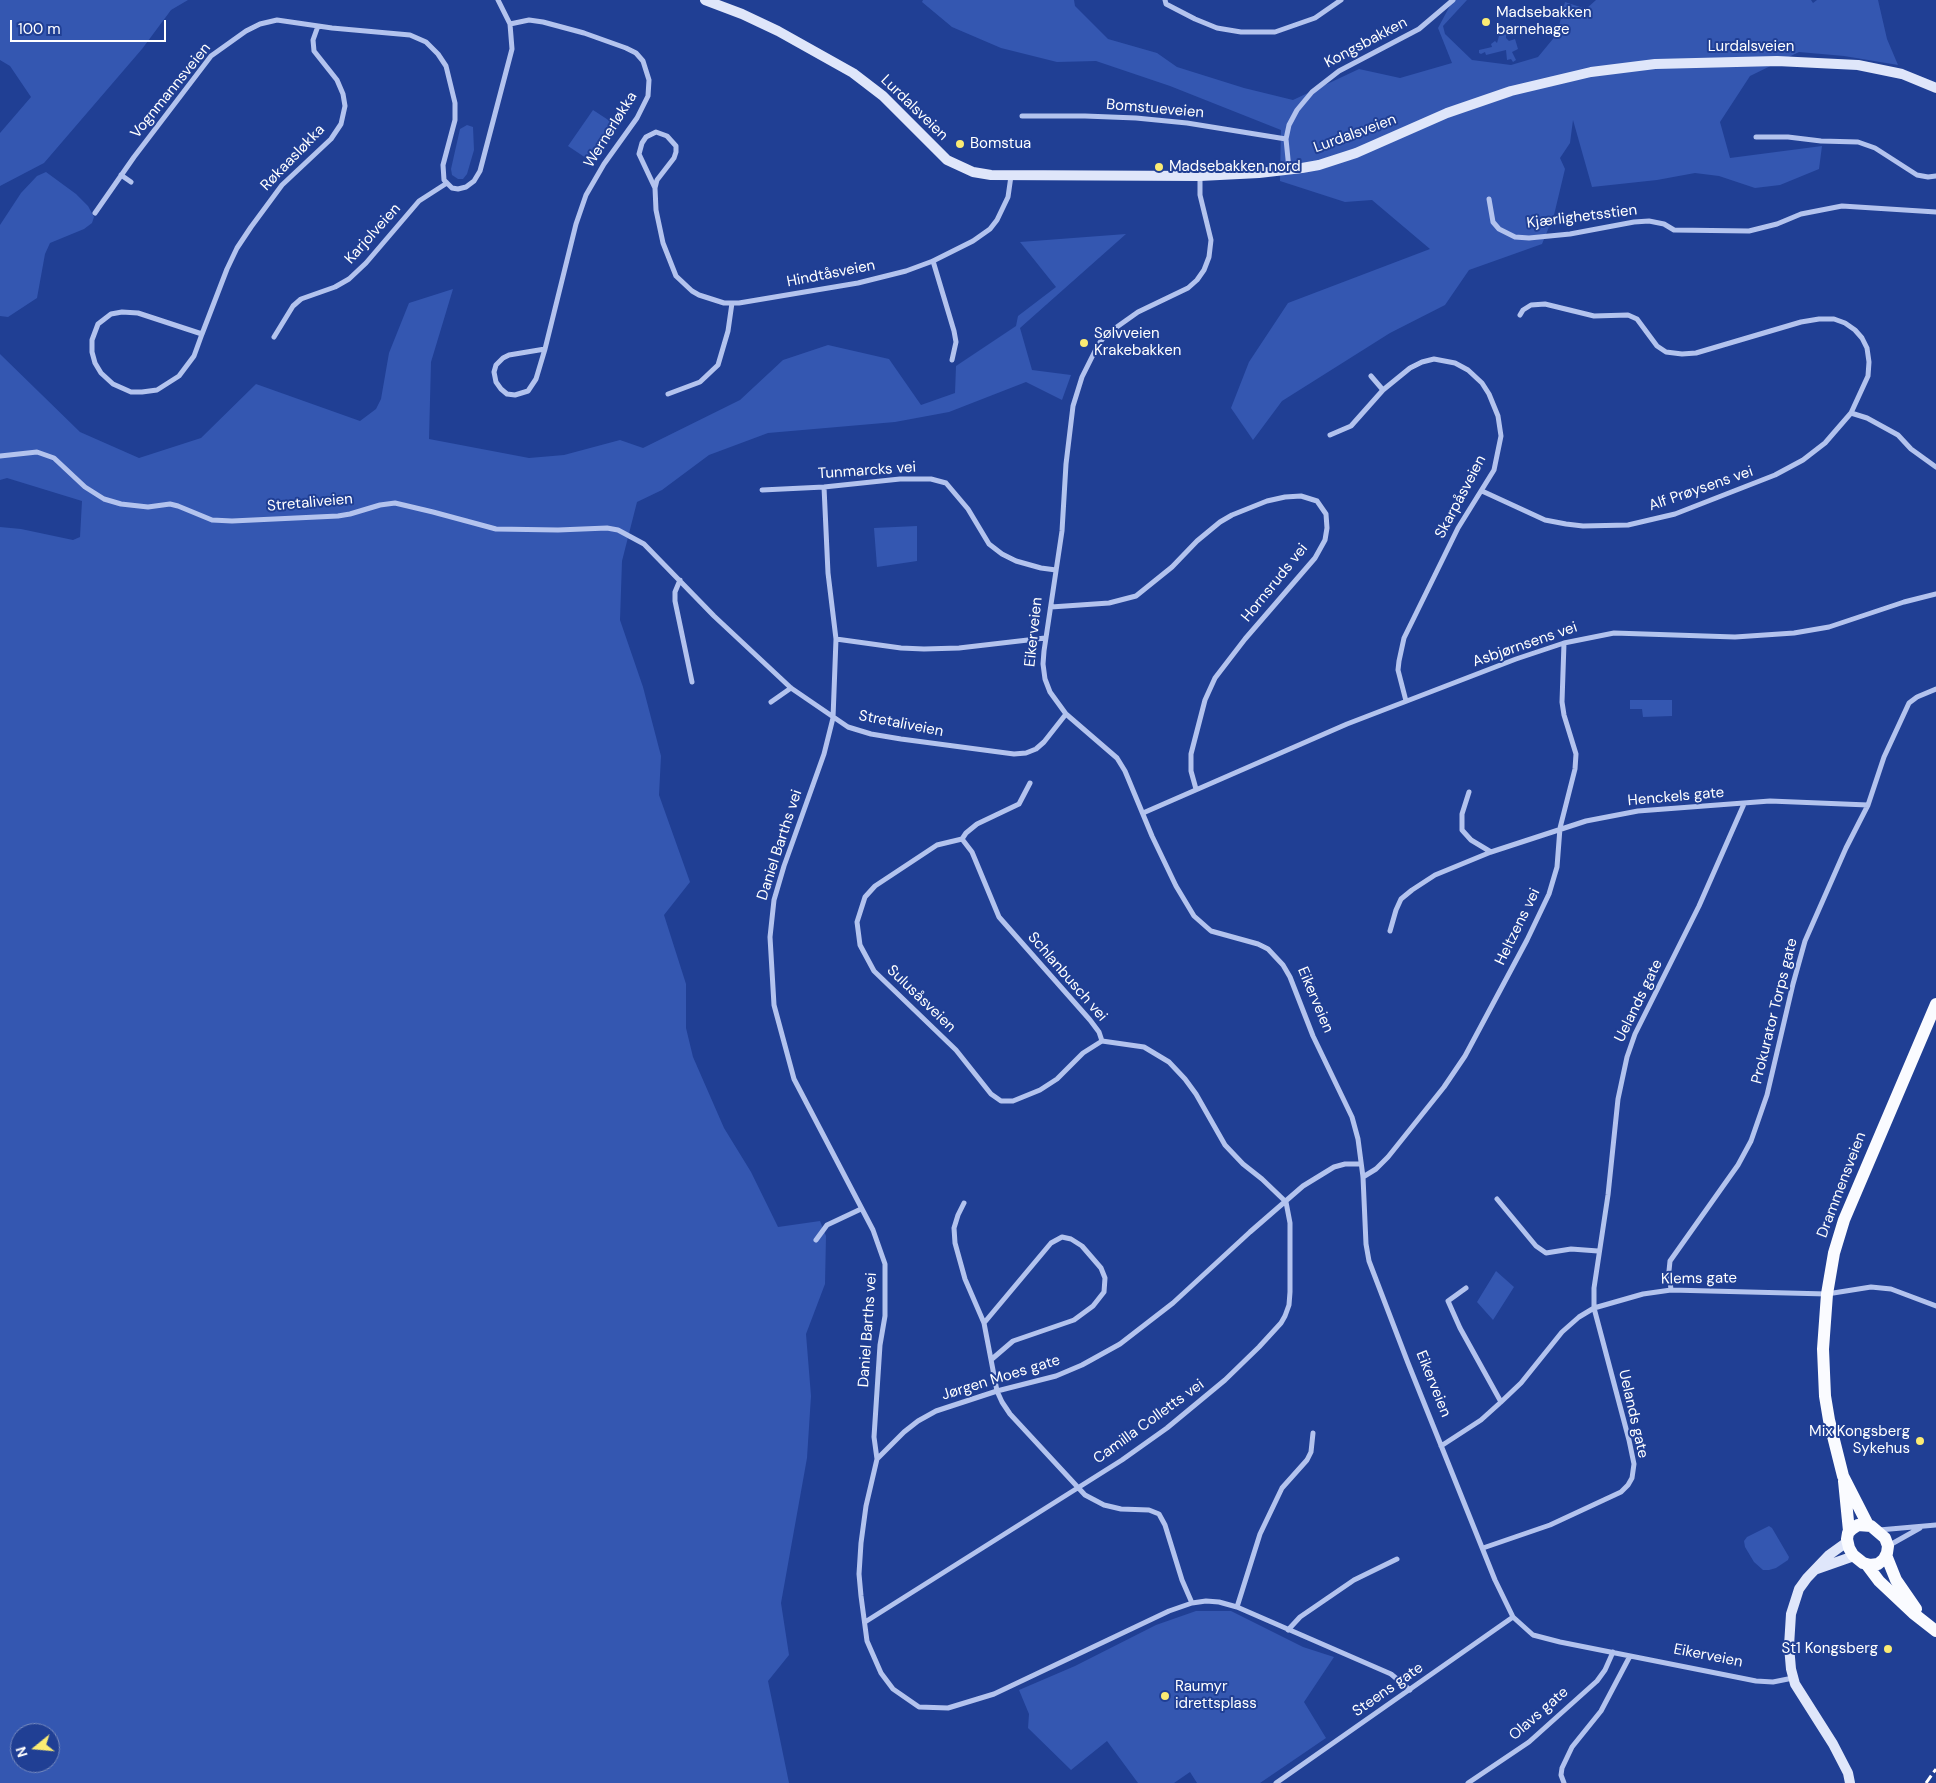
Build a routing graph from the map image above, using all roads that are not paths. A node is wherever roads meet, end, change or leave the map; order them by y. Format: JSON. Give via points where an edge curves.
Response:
{"nodes":[{"id":1,"x":498,"y":0,"type":"edge"},
{"id":2,"x":705,"y":0,"type":"edge"},
{"id":3,"x":1165,"y":0,"type":"edge"},
{"id":4,"x":1341,"y":0,"type":"edge"},
{"id":5,"x":1453,"y":0,"type":"edge"},
{"id":6,"x":510,"y":24,"type":"junction"},
{"id":7,"x":318,"y":26,"type":"junction"},
{"id":8,"x":1936,"y":88,"type":"edge"},
{"id":9,"x":1022,"y":116,"type":"dead end"},
{"id":10,"x":1756,"y":137,"type":"dead end"},
{"id":11,"x":1286,"y":139,"type":"junction"},
{"id":12,"x":1289,"y":170,"type":"junction"},
{"id":13,"x":121,"y":175,"type":"junction"},
{"id":14,"x":1012,"y":176,"type":"junction"},
{"id":15,"x":1200,"y":176,"type":"junction"},
{"id":16,"x":1936,"y":176,"type":"edge"},
{"id":17,"x":131,"y":182,"type":"dead end"},
{"id":18,"x":447,"y":183,"type":"junction"},
{"id":19,"x":654,"y":188,"type":"junction"},
{"id":20,"x":1489,"y":199,"type":"dead end"},
{"id":21,"x":1936,"y":212,"type":"edge"},
{"id":22,"x":95,"y":213,"type":"dead end"},
{"id":23,"x":933,"y":261,"type":"junction"},
{"id":24,"x":732,"y":304,"type":"junction"},
{"id":25,"x":1520,"y":315,"type":"dead end"},
{"id":26,"x":202,"y":334,"type":"junction"},
{"id":27,"x":274,"y":337,"type":"dead end"},
{"id":28,"x":545,"y":349,"type":"junction"},
{"id":29,"x":952,"y":360,"type":"dead end"},
{"id":30,"x":1371,"y":376,"type":"dead end"},
{"id":31,"x":1383,"y":390,"type":"junction"},
{"id":32,"x":668,"y":394,"type":"dead end"},
{"id":33,"x":1850,"y":413,"type":"junction"},
{"id":34,"x":1330,"y":435,"type":"dead end"},
{"id":35,"x":0,"y":456,"type":"edge"},
{"id":36,"x":1936,"y":467,"type":"edge"},
{"id":37,"x":824,"y":487,"type":"junction"},
{"id":38,"x":762,"y":490,"type":"dead end"},
{"id":39,"x":1482,"y":491,"type":"junction"},
{"id":40,"x":1056,"y":570,"type":"junction"},
{"id":41,"x":680,"y":580,"type":"junction"},
{"id":42,"x":1936,"y":594,"type":"edge"},
{"id":43,"x":1050,"y":608,"type":"junction"},
{"id":44,"x":1045,"y":638,"type":"junction"},
{"id":45,"x":836,"y":639,"type":"junction"},
{"id":46,"x":1564,"y":643,"type":"junction"},
{"id":47,"x":692,"y":682,"type":"dead end"},
{"id":48,"x":791,"y":688,"type":"junction"},
{"id":49,"x":1936,"y":689,"type":"edge"},
{"id":50,"x":1406,"y":701,"type":"junction"},
{"id":51,"x":770,"y":702,"type":"dead end"},
{"id":52,"x":1066,"y":714,"type":"junction"},
{"id":53,"x":833,"y":718,"type":"junction"},
{"id":54,"x":1030,"y":783,"type":"dead end"},
{"id":55,"x":1196,"y":789,"type":"junction"},
{"id":56,"x":1469,"y":792,"type":"dead end"},
{"id":57,"x":1744,"y":804,"type":"junction"},
{"id":58,"x":1868,"y":805,"type":"junction"},
{"id":59,"x":1143,"y":813,"type":"junction"},
{"id":60,"x":1560,"y":828,"type":"junction"},
{"id":61,"x":962,"y":839,"type":"junction"},
{"id":62,"x":1491,"y":852,"type":"junction"},
{"id":63,"x":1390,"y":931,"type":"dead end"},
{"id":64,"x":1936,"y":1004,"type":"edge"},
{"id":65,"x":1102,"y":1041,"type":"junction"},
{"id":66,"x":1362,"y":1164,"type":"junction"},
{"id":67,"x":1363,"y":1177,"type":"junction"},
{"id":68,"x":1497,"y":1200,"type":"dead end"},
{"id":69,"x":1286,"y":1202,"type":"junction"},
{"id":70,"x":964,"y":1203,"type":"dead end"},
{"id":71,"x":861,"y":1209,"type":"junction"},
{"id":72,"x":816,"y":1240,"type":"dead end"},
{"id":73,"x":1598,"y":1251,"type":"junction"},
{"id":74,"x":1466,"y":1288,"type":"dead end"},
{"id":75,"x":1671,"y":1290,"type":"junction"},
{"id":76,"x":1827,"y":1294,"type":"junction"},
{"id":77,"x":1936,"y":1306,"type":"edge"},
{"id":78,"x":1594,"y":1308,"type":"junction"},
{"id":79,"x":984,"y":1323,"type":"junction"},
{"id":80,"x":992,"y":1359,"type":"junction"},
{"id":81,"x":997,"y":1391,"type":"junction"},
{"id":82,"x":1501,"y":1402,"type":"junction"},
{"id":83,"x":1313,"y":1433,"type":"dead end"},
{"id":84,"x":1441,"y":1446,"type":"junction"},
{"id":85,"x":877,"y":1460,"type":"junction"},
{"id":86,"x":1843,"y":1476,"type":"junction"},
{"id":87,"x":1078,"y":1487,"type":"junction"},
{"id":88,"x":1936,"y":1525,"type":"edge"},
{"id":89,"x":1923,"y":1527,"type":"junction"},
{"id":90,"x":1873,"y":1528,"type":"junction"},
{"id":91,"x":1848,"y":1537,"type":"junction"},
{"id":92,"x":1483,"y":1548,"type":"junction"},
{"id":93,"x":1887,"y":1551,"type":"junction"},
{"id":94,"x":1854,"y":1556,"type":"junction"},
{"id":95,"x":1398,"y":1559,"type":"dead end"},
{"id":96,"x":1867,"y":1565,"type":"junction"},
{"id":97,"x":1816,"y":1570,"type":"junction"},
{"id":98,"x":1192,"y":1603,"type":"junction"},
{"id":99,"x":1237,"y":1607,"type":"junction"},
{"id":100,"x":1513,"y":1617,"type":"junction"},
{"id":101,"x":865,"y":1622,"type":"junction"},
{"id":102,"x":1931,"y":1627,"type":"edge"},
{"id":103,"x":1288,"y":1630,"type":"junction"},
{"id":104,"x":1613,"y":1652,"type":"junction"},
{"id":105,"x":1630,"y":1656,"type":"junction"},
{"id":106,"x":1793,"y":1678,"type":"junction"},
{"id":107,"x":1410,"y":1690,"type":"junction"},
{"id":108,"x":1276,"y":1783,"type":"edge"},
{"id":109,"x":1468,"y":1783,"type":"edge"},
{"id":110,"x":1564,"y":1783,"type":"edge"},
{"id":111,"x":1850,"y":1783,"type":"edge"}],
"edges":[{"from":1,"to":6,"type":"street"},
{"from":2,"to":14,"type":"main road","name":"Lurdalsveien","via":[[778,31],[853,73],[883,96],[938,153],[952,163],[980,174]]},
{"from":3,"to":4,"type":"street","via":[[1166,4],[1217,28],[1275,32],[1315,18]]},
{"from":5,"to":11,"type":"street","name":"Kongsbakken","via":[[1419,29],[1324,81],[1297,110]]},
{"from":6,"to":18,"type":"street","via":[[512,50],[480,172],[466,187],[452,188]]},
{"from":6,"to":28,"type":"street","name":"Wernerløkka","via":[[529,20],[543,22],[626,48],[643,61],[649,80],[648,96],[637,118],[586,195]]},
{"from":7,"to":13,"type":"street","name":"Vognmannsveien","via":[[277,20],[260,24],[232,40],[211,56]]},
{"from":7,"to":18,"type":"street","name":"Vognmannsveien","via":[[410,35],[426,42],[438,54],[446,66],[455,103],[455,120],[443,165]]},
{"from":7,"to":26,"type":"street","name":"Røkaasløkka","via":[[314,51],[337,80],[343,94],[340,124],[331,139],[282,185],[251,226],[227,269]]},
{"from":8,"to":12,"type":"main road","name":"Lurdalsveien","via":[[1910,77],[1858,64],[1696,62],[1620,68],[1511,91],[1447,113],[1356,153],[1319,165]]},
{"from":9,"to":11,"type":"street","name":"Bomstueveien","via":[[1136,118]]},
{"from":10,"to":16,"type":"street","via":[[1858,142],[1875,148],[1917,175]]},
{"from":11,"to":12,"type":"street","name":"Kongsbakken"},
{"from":12,"to":15,"type":"main road","name":"Lurdalsveien"},
{"from":13,"to":17,"type":"street"},
{"from":13,"to":22,"type":"street","name":"Vognmannsveien"},
{"from":14,"to":15,"type":"main road","name":"Lurdalsveien"},
{"from":14,"to":23,"type":"street","name":"Hindtåsveien","via":[[1008,197],[990,229]]},
{"from":15,"to":40,"type":"street","name":"Eikerveien","via":[[1200,195],[1211,240],[1204,270],[1188,288],[1138,312],[1114,329],[1097,347],[1082,377],[1073,406]]},
{"from":18,"to":27,"type":"street","name":"Karjolveien","via":[[419,201],[349,279],[301,299],[293,306]]},
{"from":19,"to":19,"type":"street","name":"Hindtåsveien","via":[[639,154],[646,137],[656,132],[673,141],[676,152]]},
{"from":19,"to":24,"type":"street","name":"Hindtåsveien","via":[[664,244],[676,276],[699,295]]},
{"from":20,"to":21,"type":"street","name":"Kjærlighetsstien","via":[[1493,222],[1499,229],[1515,237],[1529,238],[1649,221],[1674,230],[1749,231],[1801,214],[1842,206]]},
{"from":23,"to":24,"type":"street","name":"Hindtåsveien","via":[[839,287]]},
{"from":23,"to":29,"type":"street","via":[[954,331],[956,342]]},
{"from":24,"to":32,"type":"street","via":[[718,365],[700,382]]},
{"from":25,"to":33,"type":"street","name":"Alf Prøysens vei","via":[[1531,305],[1545,304],[1594,316],[1628,315],[1637,319],[1657,346],[1673,354],[1696,352],[1801,322],[1819,319],[1846,323],[1862,338],[1869,362],[1868,376]]},
{"from":26,"to":26,"type":"street","name":"Røkaasløkka","via":[[194,356],[179,376],[157,390],[131,392],[113,384],[100,373],[92,352],[92,340],[98,324],[111,314],[122,312],[138,313]]},
{"from":28,"to":28,"type":"street","name":"Wernerløkka","via":[[536,379],[528,391],[515,395],[501,390],[494,372],[503,358]]},
{"from":30,"to":31,"type":"street"},
{"from":31,"to":34,"type":"street","name":"Skarpåsveien","via":[[1352,426]]},
{"from":31,"to":39,"type":"street","name":"Skarpåsveien","via":[[1410,368],[1434,360],[1455,363],[1482,383],[1498,416],[1501,436],[1494,470]]},
{"from":33,"to":36,"type":"street","via":[[1867,418],[1898,435]]},
{"from":33,"to":39,"type":"street","name":"Alf Prøysens vei","via":[[1814,452],[1774,475],[1712,501],[1649,521],[1607,526],[1566,524],[1545,520]]},
{"from":35,"to":41,"type":"street","name":"Stretaliveien","via":[[36,452],[54,458],[85,487],[104,499],[148,507],[170,504],[212,520],[338,516],[395,503],[496,530],[607,528],[644,544]]},
{"from":37,"to":38,"type":"street","name":"Tunmarcks vei"},
{"from":37,"to":40,"type":"street","name":"Tunmarcks vei","via":[[900,479],[930,479],[946,483],[968,509],[989,544],[1016,561]]},
{"from":37,"to":45,"type":"street","name":"Daniel Barths vei","via":[[828,573]]},
{"from":39,"to":50,"type":"street","name":"Skarpåsveien","via":[[1458,528],[1404,638],[1398,670]]},
{"from":40,"to":43,"type":"street","name":"Eikerveien"},
{"from":41,"to":47,"type":"street","via":[[674,601]]},
{"from":41,"to":48,"type":"street","name":"Stretaliveien"},
{"from":42,"to":46,"type":"street","name":"Asbjørnsens vei","via":[[1829,627],[1794,634],[1736,637],[1614,633]]},
{"from":43,"to":44,"type":"street","name":"Eikerveien"},
{"from":43,"to":55,"type":"street","name":"Hornsruds vei","via":[[1109,603],[1136,596],[1232,515],[1285,497],[1301,496],[1317,501],[1326,514],[1327,528],[1325,540],[1315,558],[1245,639],[1215,678],[1205,700],[1191,754]]},
{"from":44,"to":45,"type":"street","via":[[924,649]]},
{"from":44,"to":52,"type":"street","name":"Eikerveien","via":[[1045,679]]},
{"from":45,"to":53,"type":"street","name":"Daniel Barths vei"},
{"from":46,"to":50,"type":"street","name":"Asbjørnsens vei"},
{"from":46,"to":60,"type":"street","name":"Heltzens vei","via":[[1562,702],[1576,754]]},
{"from":48,"to":51,"type":"street"},
{"from":48,"to":53,"type":"street","name":"Stretaliveien"},
{"from":49,"to":58,"type":"street","name":"Prokurator Torps gate","via":[[1909,703],[1884,758]]},
{"from":50,"to":55,"type":"street","name":"Asbjørnsens vei"},
{"from":52,"to":53,"type":"street","name":"Stretaliveien","via":[[1036,749],[1014,754],[871,734]]},
{"from":52,"to":59,"type":"street","name":"Eikerveien","via":[[1117,758]]},
{"from":53,"to":71,"type":"street","name":"Daniel Barths vei","via":[[824,754],[774,900],[770,937],[774,1005],[794,1079]]},
{"from":54,"to":61,"type":"street","name":"Sulusåsveien","via":[[1019,804],[976,824]]},
{"from":55,"to":59,"type":"street","name":"Asbjørnsens vei"},
{"from":56,"to":62,"type":"street","via":[[1462,814],[1462,830],[1471,840]]},
{"from":57,"to":58,"type":"street","name":"Henckels gate","via":[[1770,801]]},
{"from":57,"to":60,"type":"street","name":"Henckels gate","via":[[1638,811]]},
{"from":57,"to":73,"type":"street","name":"Uelands gate","via":[[1627,1057],[1618,1099],[1608,1195]]},
{"from":58,"to":75,"type":"street","name":"Prokurator Torps gate","via":[[1805,941],[1751,1141],[1738,1165],[1670,1261]]},
{"from":59,"to":66,"type":"street","name":"Eikerveien","via":[[1176,886],[1194,916],[1211,931],[1268,949],[1283,965],[1352,1117]]},
{"from":60,"to":62,"type":"street","name":"Henckels gate"},
{"from":60,"to":67,"type":"street","name":"Heltzens vei","via":[[1557,867],[1549,894],[1479,1032],[1444,1087],[1376,1169]]},
{"from":61,"to":65,"type":"street","name":"Schlanbusch vei","via":[[972,852],[999,917],[1090,1020]]},
{"from":61,"to":65,"type":"street","name":"Sulusåsveien","via":[[937,845],[891,874],[865,897],[856,922],[860,945],[874,971],[956,1050],[991,1094],[1001,1101],[1013,1101],[1040,1090]]},
{"from":62,"to":63,"type":"street","name":"Henckels gate","via":[[1435,875],[1412,890],[1396,910]]},
{"from":64,"to":76,"type":"main road","name":"Drammensveien","via":[[1844,1220]]},
{"from":65,"to":69,"type":"street","name":"Schlanbusch vei","via":[[1144,1047],[1169,1062],[1196,1094],[1229,1149]]},
{"from":66,"to":67,"type":"street","name":"Eikerveien"},
{"from":66,"to":69,"type":"street","name":"Jørgen Moes gate","via":[[1334,1166]]},
{"from":67,"to":84,"type":"street","name":"Eikerveien","via":[[1369,1261]]},
{"from":68,"to":73,"type":"street","via":[[1536,1246],[1546,1253],[1571,1249]]},
{"from":69,"to":81,"type":"street","name":"Jørgen Moes gate","via":[[1173,1303],[1120,1344],[1056,1376]]},
{"from":69,"to":87,"type":"street","name":"Camilla Colletts vei","via":[[1290,1223],[1290,1292],[1289,1305],[1281,1324],[1225,1380],[1167,1428]]},
{"from":70,"to":79,"type":"street","via":[[954,1228],[955,1243],[965,1279]]},
{"from":71,"to":72,"type":"street","via":[[827,1225]]},
{"from":71,"to":85,"type":"street","name":"Daniel Barths vei","via":[[873,1230],[884,1264],[885,1316],[874,1436]]},
{"from":73,"to":78,"type":"street","name":"Uelands gate"},
{"from":74,"to":82,"type":"street","via":[[1448,1301]]},
{"from":75,"to":76,"type":"street","name":"Klems gate"},
{"from":75,"to":78,"type":"street","name":"Klems gate","via":[[1642,1294]]},
{"from":76,"to":77,"type":"street","name":"Klems gate","via":[[1871,1287],[1891,1289]]},
{"from":76,"to":86,"type":"main road","name":"Drammensveien","via":[[1823,1350],[1825,1396],[1831,1435]]},
{"from":78,"to":82,"type":"street","name":"Klems gate","via":[[1579,1316],[1562,1332],[1521,1383]]},
{"from":78,"to":92,"type":"street","name":"Uelands gate","via":[[1629,1440],[1634,1464],[1632,1478],[1621,1492],[1568,1517]]},
{"from":79,"to":80,"type":"street"},
{"from":79,"to":80,"type":"street","via":[[1051,1243],[1062,1237],[1082,1246],[1101,1268],[1105,1278],[1104,1292],[1093,1306],[1074,1320],[1013,1342]]},
{"from":80,"to":81,"type":"street"},
{"from":81,"to":85,"type":"street","name":"Jørgen Moes gate","via":[[936,1411],[918,1421]]},
{"from":81,"to":87,"type":"street","via":[[1010,1414]]},
{"from":82,"to":84,"type":"street","name":"Klems gate"},
{"from":83,"to":99,"type":"street","via":[[1307,1460],[1282,1488],[1263,1525]]},
{"from":84,"to":92,"type":"street","name":"Eikerveien"},
{"from":85,"to":101,"type":"street","via":[[861,1543],[859,1574]]},
{"from":86,"to":90,"type":"main road","name":"Drammensveien"},
{"from":86,"to":91,"type":"main road","name":"Drammensveien"},
{"from":87,"to":98,"type":"street","via":[[1085,1495],[1104,1505],[1159,1514]]},
{"from":87,"to":101,"type":"street","name":"Camilla Colletts vei"},
{"from":88,"to":89,"type":"street"},
{"from":89,"to":90,"type":"street"},
{"from":89,"to":93,"type":"street"},
{"from":90,"to":91,"type":"main road","via":[[1858,1525]]},
{"from":90,"to":93,"type":"main road","via":[[1885,1538]]},
{"from":91,"to":94,"type":"main road"},
{"from":91,"to":97,"type":"main road"},
{"from":92,"to":100,"type":"street","name":"Eikerveien"},
{"from":93,"to":96,"type":"main road","via":[[1878,1564]]},
{"from":93,"to":102,"type":"main road","via":[[1896,1580]]},
{"from":94,"to":96,"type":"main road"},
{"from":94,"to":97,"type":"main road"},
{"from":95,"to":103,"type":"street","via":[[1354,1580],[1300,1617]]},
{"from":96,"to":102,"type":"main road","via":[[1879,1581]]},
{"from":97,"to":106,"type":"main road","via":[[1799,1590],[1791,1614],[1789,1646]]},
{"from":98,"to":99,"type":"street","via":[[1219,1602]]},
{"from":98,"to":101,"type":"street","via":[[1138,1625],[994,1694],[948,1708],[919,1707],[893,1689],[873,1657]]},
{"from":99,"to":103,"type":"street"},
{"from":100,"to":104,"type":"street","name":"Eikerveien","via":[[1533,1635]]},
{"from":100,"to":107,"type":"street","name":"Steens gate"},
{"from":103,"to":107,"type":"street","via":[[1391,1674]]},
{"from":104,"to":105,"type":"street","name":"Eikerveien"},
{"from":104,"to":109,"type":"street","name":"Olavs gate","via":[[1597,1681],[1529,1742]]},
{"from":105,"to":106,"type":"street","name":"Eikerveien","via":[[1756,1681]]},
{"from":105,"to":110,"type":"street","via":[[1601,1711],[1572,1747],[1562,1768]]},
{"from":106,"to":111,"type":"main road","via":[[1839,1754]]},
{"from":107,"to":108,"type":"street","name":"Steens gate"}]}
